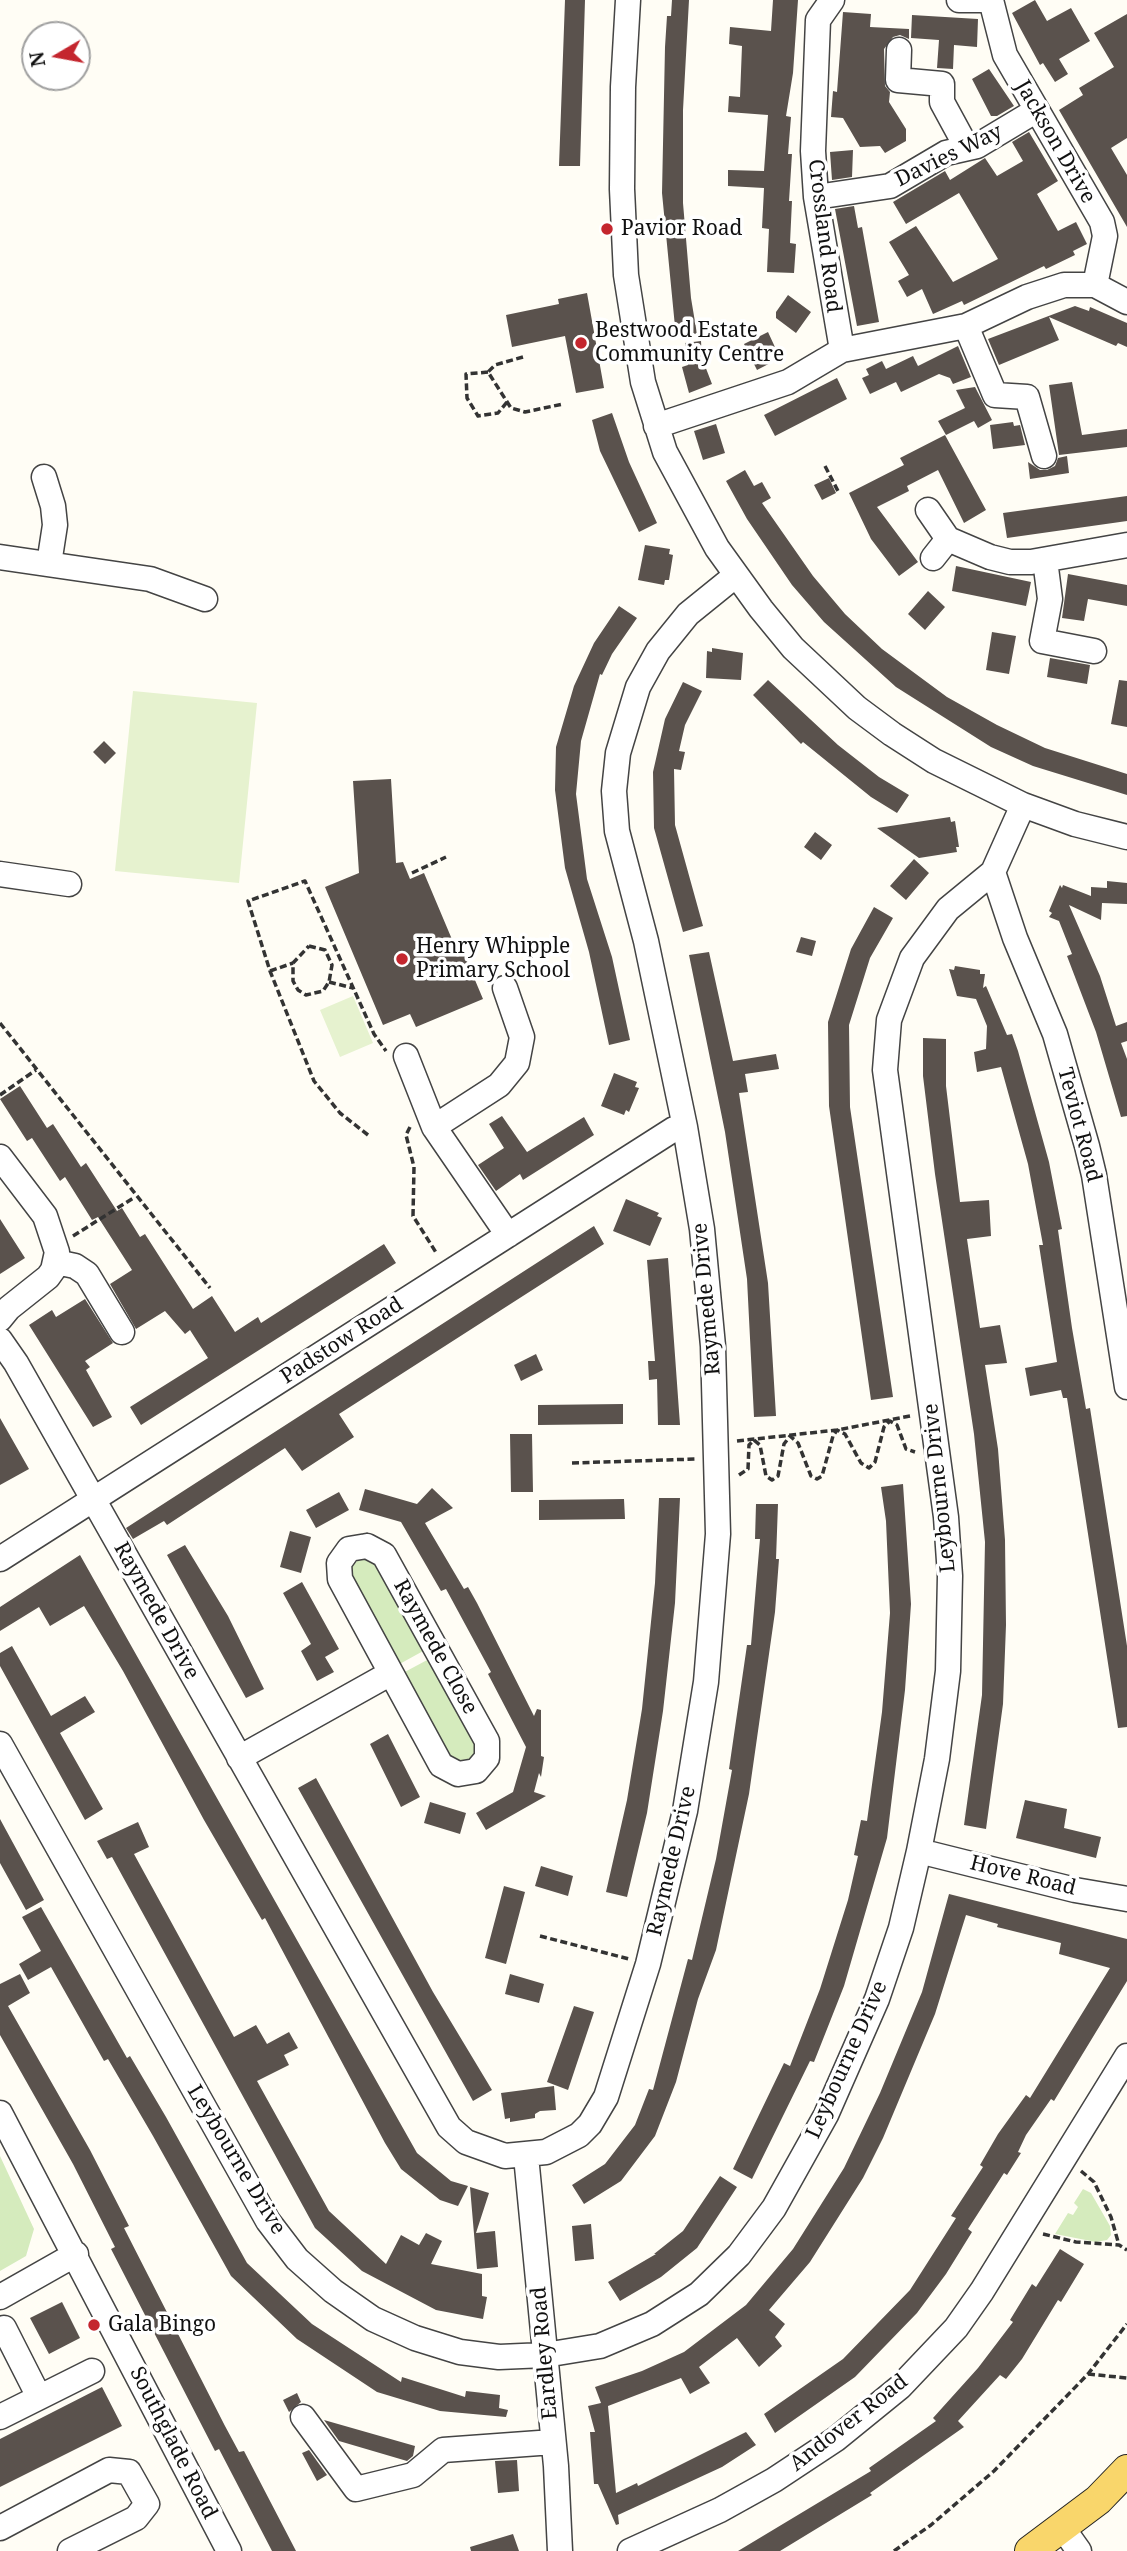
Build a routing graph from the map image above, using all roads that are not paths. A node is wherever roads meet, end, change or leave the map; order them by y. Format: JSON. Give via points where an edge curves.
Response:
{"nodes":[{"id":1,"x":628,"y":0,"type":"edge"},
{"id":2,"x":832,"y":0,"type":"edge"},
{"id":3,"x":959,"y":0,"type":"edge"},
{"id":4,"x":981,"y":0,"type":"edge"},
{"id":5,"x":991,"y":0,"type":"edge"},
{"id":6,"x":900,"y":50,"type":"dead end"},
{"id":7,"x":1037,"y":110,"type":"junction"},
{"id":8,"x":967,"y":148,"type":"junction"},
{"id":9,"x":816,"y":197,"type":"junction"},
{"id":10,"x":1094,"y":285,"type":"junction"},
{"id":11,"x":1127,"y":302,"type":"edge"},
{"id":12,"x":966,"y":326,"type":"junction"},
{"id":13,"x":842,"y":350,"type":"junction"},
{"id":14,"x":656,"y":426,"type":"junction"},
{"id":15,"x":1044,"y":456,"type":"dead end"},
{"id":16,"x":44,"y":477,"type":"dead end"},
{"id":17,"x":928,"y":510,"type":"dead end"},
{"id":18,"x":1127,"y":545,"type":"edge"},
{"id":19,"x":0,"y":557,"type":"edge"},
{"id":20,"x":1045,"y":560,"type":"junction"},
{"id":21,"x":49,"y":564,"type":"junction"},
{"id":22,"x":736,"y":576,"type":"junction"},
{"id":23,"x":205,"y":599,"type":"dead end"},
{"id":24,"x":1094,"y":652,"type":"dead end"},
{"id":25,"x":1023,"y":805,"type":"junction"},
{"id":26,"x":1127,"y":837,"type":"edge"},
{"id":27,"x":993,"y":872,"type":"junction"},
{"id":28,"x":0,"y":874,"type":"edge"},
{"id":29,"x":69,"y":884,"type":"dead end"},
{"id":30,"x":505,"y":988,"type":"dead end"},
{"id":31,"x":398,"y":1056,"type":"road end"},
{"id":32,"x":424,"y":1122,"type":"junction"},
{"id":33,"x":685,"y":1127,"type":"junction"},
{"id":34,"x":0,"y":1157,"type":"edge"},
{"id":35,"x":508,"y":1235,"type":"junction"},
{"id":36,"x":56,"y":1262,"type":"junction"},
{"id":37,"x":0,"y":1319,"type":"edge"},
{"id":38,"x":122,"y":1332,"type":"dead end"},
{"id":39,"x":0,"y":1340,"type":"edge"},
{"id":40,"x":1127,"y":1387,"type":"edge"},
{"id":41,"x":93,"y":1500,"type":"junction"},
{"id":42,"x":0,"y":1559,"type":"edge"},
{"id":43,"x":391,"y":1674,"type":"junction"},
{"id":44,"x":0,"y":1744,"type":"edge"},
{"id":45,"x":239,"y":1758,"type":"junction"},
{"id":46,"x":919,"y":1851,"type":"junction"},
{"id":47,"x":1127,"y":1899,"type":"edge"},
{"id":48,"x":1127,"y":2056,"type":"edge"},
{"id":49,"x":0,"y":2113,"type":"edge"},
{"id":50,"x":526,"y":2156,"type":"junction"},
{"id":51,"x":76,"y":2254,"type":"junction"},
{"id":52,"x":0,"y":2297,"type":"edge"},
{"id":53,"x":4,"y":2328,"type":"dead end"},
{"id":54,"x":545,"y":2355,"type":"junction"},
{"id":55,"x":92,"y":2371,"type":"dead end"},
{"id":56,"x":39,"y":2397,"type":"junction"},
{"id":57,"x":0,"y":2417,"type":"edge"},
{"id":58,"x":303,"y":2417,"type":"dead end"},
{"id":59,"x":553,"y":2442,"type":"junction"},
{"id":60,"x":1127,"y":2470,"type":"edge"},
{"id":61,"x":0,"y":2529,"type":"edge"},
{"id":62,"x":1070,"y":2539,"type":"edge"},
{"id":63,"x":70,"y":2551,"type":"edge"},
{"id":64,"x":229,"y":2551,"type":"edge"},
{"id":65,"x":560,"y":2551,"type":"edge"},
{"id":66,"x":630,"y":2551,"type":"edge"},
{"id":67,"x":1030,"y":2551,"type":"edge"}],
"edges":[{"from":1,"to":14,"type":"street","via":[[622,113],[626,275],[643,382]]},
{"from":2,"to":9,"type":"street","name":"Crossland Road","via":[[818,20],[813,151]]},
{"from":3,"to":4,"type":"street"},
{"from":5,"to":7,"type":"street","name":"Jackson Drive","via":[[1005,55]]},
{"from":6,"to":8,"type":"street","via":[[898,80],[942,84],[942,102]]},
{"from":7,"to":8,"type":"street","name":"Davies Way"},
{"from":7,"to":10,"type":"street","name":"Jackson Drive","via":[[1102,222],[1105,236]]},
{"from":8,"to":9,"type":"street","name":"Davies Way","via":[[946,153],[890,186]]},
{"from":9,"to":13,"type":"street","name":"Crossland Road"},
{"from":10,"to":11,"type":"street"},
{"from":10,"to":12,"type":"street","via":[[1064,285]]},
{"from":12,"to":13,"type":"street"},
{"from":12,"to":15,"type":"street","via":[[995,395],[1027,397]]},
{"from":13,"to":14,"type":"street","via":[[788,382]]},
{"from":14,"to":22,"type":"street","via":[[665,452]]},
{"from":16,"to":21,"type":"street","via":[[55,525]]},
{"from":17,"to":20,"type":"street","via":[[941,549],[1010,562]]},
{"from":18,"to":20,"type":"street"},
{"from":19,"to":21,"type":"street"},
{"from":20,"to":24,"type":"street","via":[[1049,599],[1041,641]]},
{"from":21,"to":23,"type":"street","via":[[150,579]]},
{"from":22,"to":25,"type":"street","via":[[793,648],[857,708],[934,761]]},
{"from":22,"to":33,"type":"street","name":"Raymede Drive","via":[[688,614],[658,651],[626,720],[614,791],[617,831],[646,941]]},
{"from":25,"to":26,"type":"street"},
{"from":25,"to":27,"type":"street","name":"Leybourne Drive"},
{"from":27,"to":40,"type":"street","name":"Teviot Road","via":[[1055,1034],[1087,1146]]},
{"from":27,"to":46,"type":"street","name":"Leybourne Drive","via":[[948,909],[912,958],[889,1020],[885,1070],[938,1452],[950,1576],[948,1671]]},
{"from":28,"to":29,"type":"street"},
{"from":30,"to":32,"type":"street","via":[[522,1037],[517,1063],[499,1086]]},
{"from":31,"to":32,"type":"street"},
{"from":32,"to":35,"type":"street"},
{"from":33,"to":35,"type":"street","name":"Padstow Road","via":[[674,1129]]},
{"from":33,"to":50,"type":"street","name":"Raymede Drive","via":[[702,1229],[713,1346],[718,1534],[704,1695],[685,1811],[648,1964],[598,2112],[563,2145]]},
{"from":34,"to":36,"type":"street","via":[[45,1216],[55,1241]]},
{"from":35,"to":41,"type":"street","name":"Padstow Road"},
{"from":36,"to":37,"type":"street","via":[[48,1277]]},
{"from":36,"to":38,"type":"street","via":[[87,1274]]},
{"from":39,"to":41,"type":"street","name":"Raymede Drive"},
{"from":41,"to":42,"type":"street","name":"Padstow Road"},
{"from":41,"to":45,"type":"street","name":"Raymede Drive"},
{"from":43,"to":43,"type":"street","name":"Raymede Close","via":[[340,1579],[339,1563],[349,1549],[367,1546],[384,1555],[486,1741],[487,1758],[477,1771],[458,1774],[441,1765]]},
{"from":43,"to":45,"type":"street"},
{"from":44,"to":54,"type":"street","name":"Leybourne Drive","via":[[268,2221],[297,2259],[373,2319],[415,2338],[499,2357]]},
{"from":45,"to":50,"type":"street","name":"Raymede Drive","via":[[449,2127],[483,2151]]},
{"from":46,"to":47,"type":"street","name":"Hove Road"},
{"from":46,"to":54,"type":"street","name":"Leybourne Drive","via":[[881,1987],[826,2115],[774,2208],[739,2255],[699,2294],[652,2325],[600,2346]]},
{"from":48,"to":66,"type":"street","name":"Andover Road","via":[[956,2328],[900,2387],[774,2480]]},
{"from":49,"to":51,"type":"street","name":"Southglade Road"},
{"from":50,"to":54,"type":"street","name":"Eardley Road"},
{"from":51,"to":52,"type":"street"},
{"from":51,"to":64,"type":"street","name":"Southglade Road"},
{"from":53,"to":56,"type":"street"},
{"from":54,"to":59,"type":"street","name":"Eardley Road"},
{"from":55,"to":56,"type":"street"},
{"from":56,"to":57,"type":"street"},
{"from":58,"to":59,"type":"street","via":[[356,2489],[413,2475],[443,2450]]},
{"from":59,"to":65,"type":"street","name":"Eardley Road"},
{"from":60,"to":62,"type":"main road"},
{"from":61,"to":63,"type":"street","via":[[108,2470],[129,2472],[147,2504],[136,2518]]},
{"from":62,"to":67,"type":"main road"}]}
